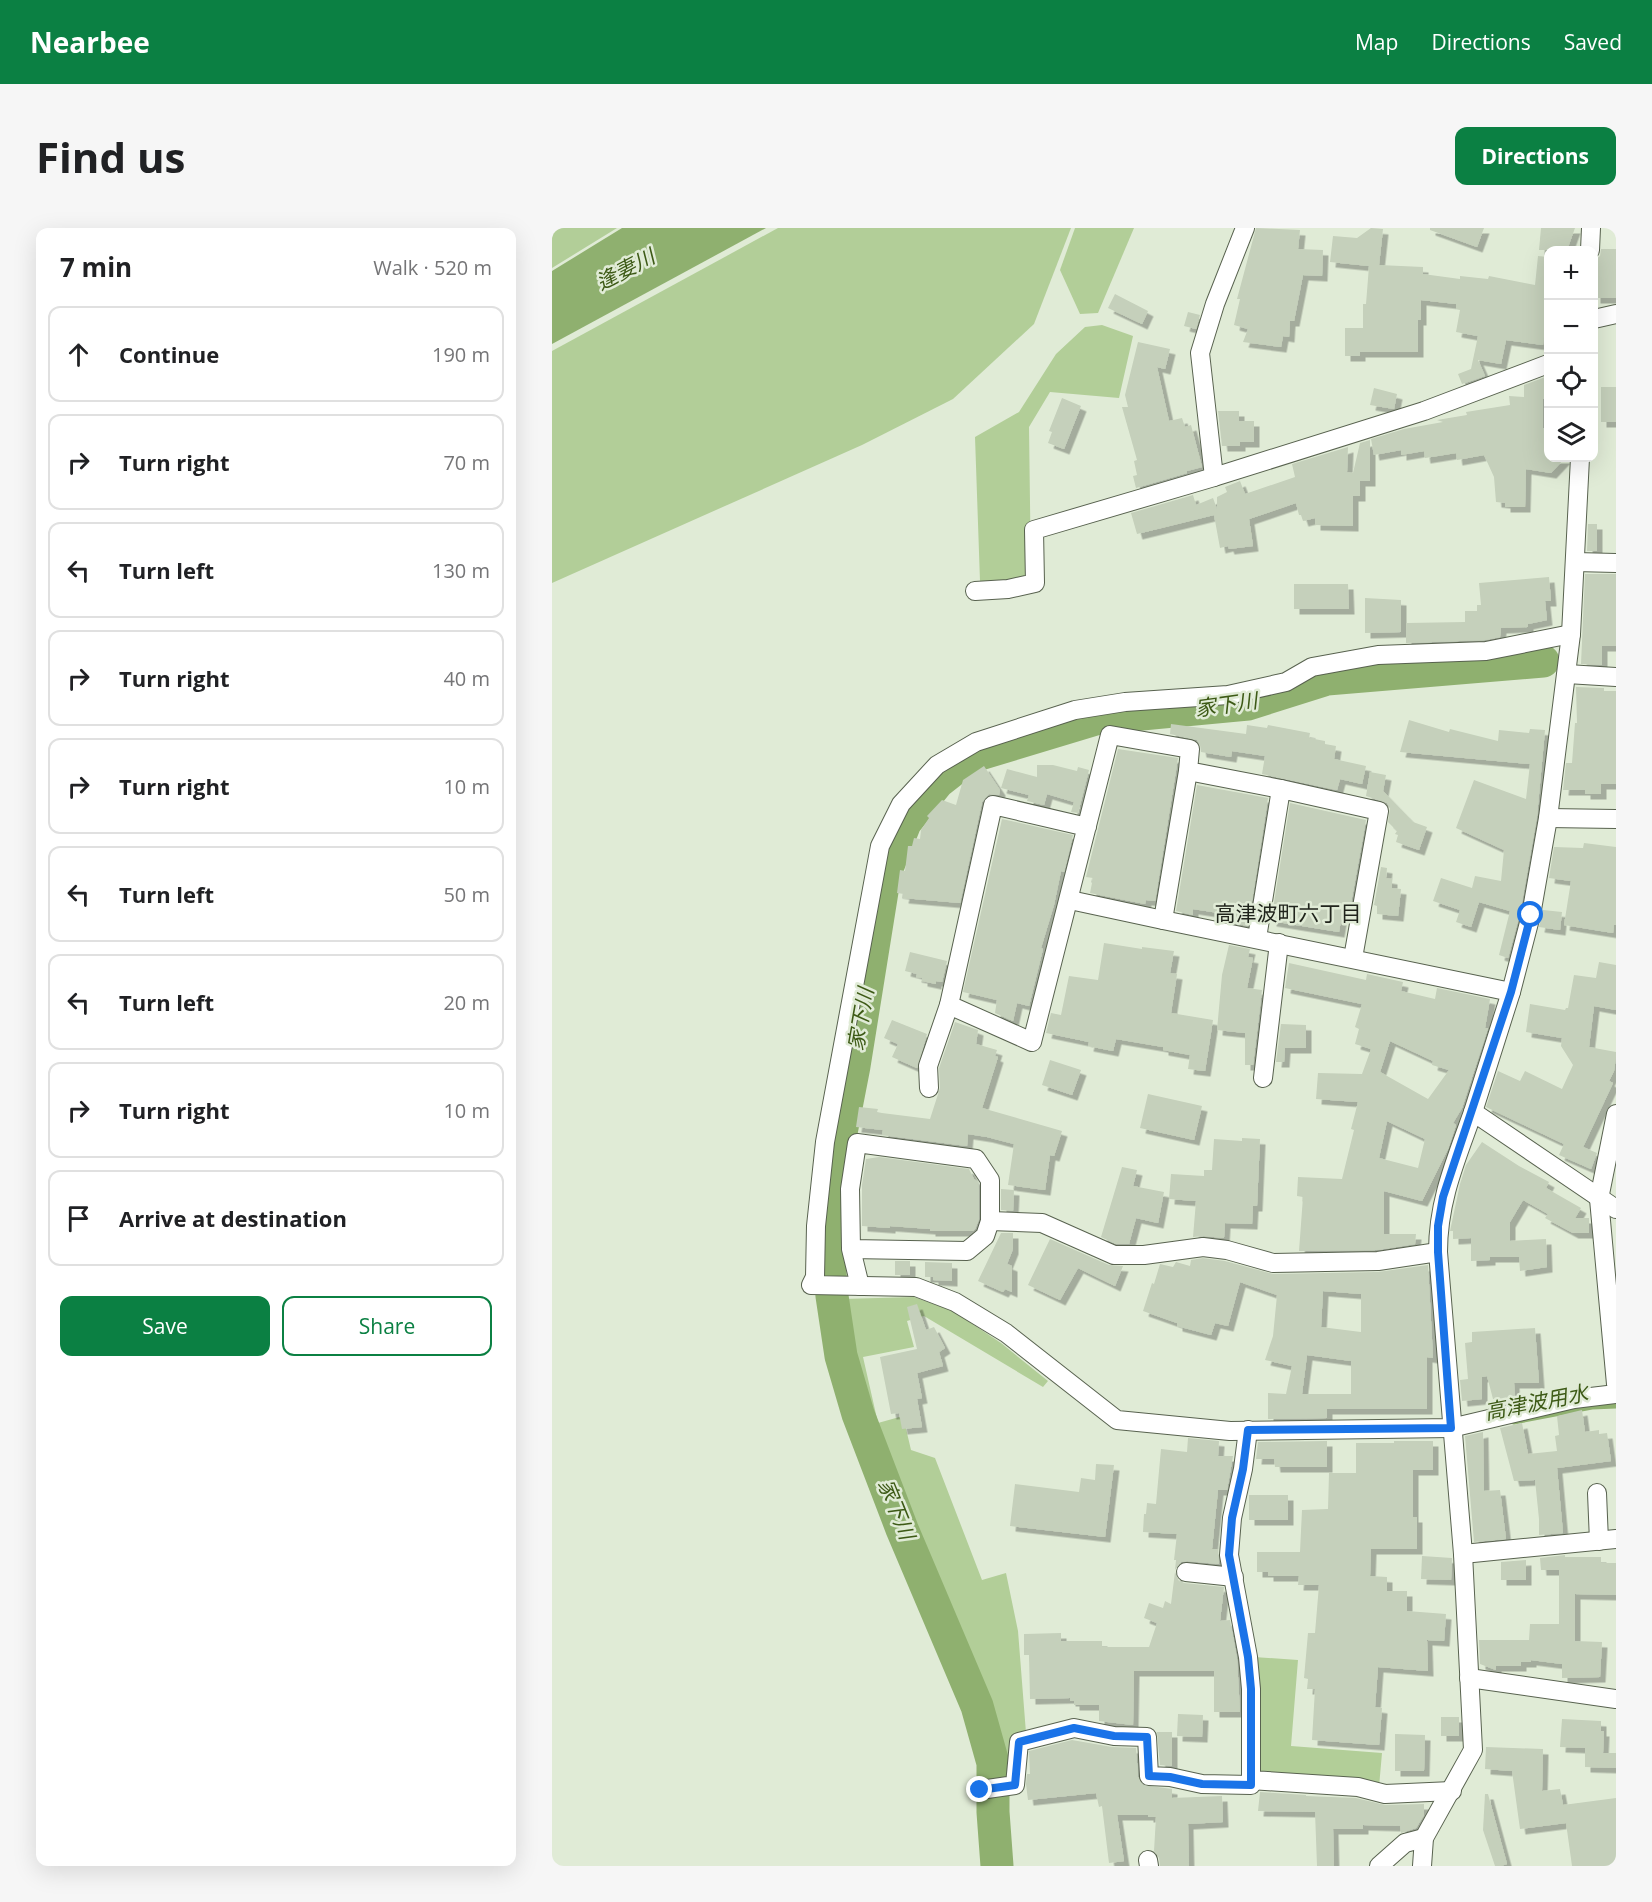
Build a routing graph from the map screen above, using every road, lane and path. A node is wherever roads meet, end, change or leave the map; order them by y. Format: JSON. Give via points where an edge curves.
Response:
{"nodes":[{"id":1,"x":1245,"y":228,"type":"edge"},
{"id":2,"x":1591,"y":228,"type":"edge"},
{"id":3,"x":1590,"y":246,"type":"edge"},
{"id":4,"x":1616,"y":314,"type":"edge"},
{"id":5,"x":1598,"y":318,"type":"edge"},
{"id":6,"x":1544,"y":366,"type":"edge"},
{"id":7,"x":1580,"y":462,"type":"edge"},
{"id":8,"x":1214,"y":477,"type":"junction"},
{"id":9,"x":1575,"y":562,"type":"junction"},
{"id":10,"x":1616,"y":563,"type":"edge"},
{"id":11,"x":975,"y":591,"type":"dead end"},
{"id":12,"x":1571,"y":634,"type":"junction"},
{"id":13,"x":1567,"y":674,"type":"junction"},
{"id":14,"x":1616,"y":677,"type":"edge"},
{"id":15,"x":1188,"y":771,"type":"junction"},
{"id":16,"x":1281,"y":789,"type":"junction"},
{"id":17,"x":1548,"y":818,"type":"junction"},
{"id":18,"x":1616,"y":819,"type":"edge"},
{"id":19,"x":1087,"y":827,"type":"junction"},
{"id":20,"x":1070,"y":900,"type":"junction"},
{"id":21,"x":1163,"y":920,"type":"junction"},
{"id":22,"x":1257,"y":938,"type":"junction"},
{"id":23,"x":1279,"y":943,"type":"junction"},
{"id":24,"x":1353,"y":958,"type":"junction"},
{"id":25,"x":1511,"y":992,"type":"junction"},
{"id":26,"x":949,"y":1005,"type":"junction"},
{"id":27,"x":1263,"y":1078,"type":"dead end"},
{"id":28,"x":929,"y":1088,"type":"dead end"},
{"id":29,"x":1473,"y":1112,"type":"junction"},
{"id":30,"x":1616,"y":1114,"type":"edge"},
{"id":31,"x":1599,"y":1199,"type":"junction"},
{"id":32,"x":1616,"y":1209,"type":"edge"},
{"id":33,"x":990,"y":1221,"type":"junction"},
{"id":34,"x":851,"y":1249,"type":"junction"},
{"id":35,"x":1438,"y":1252,"type":"junction"},
{"id":36,"x":859,"y":1286,"type":"junction"},
{"id":37,"x":1616,"y":1384,"type":"edge"},
{"id":38,"x":1616,"y":1394,"type":"edge"},
{"id":39,"x":1451,"y":1428,"type":"junction"},
{"id":40,"x":1248,"y":1430,"type":"junction"},
{"id":41,"x":1597,"y":1493,"type":"dead end"},
{"id":42,"x":1608,"y":1540,"type":"edge"},
{"id":43,"x":1463,"y":1554,"type":"junction"},
{"id":44,"x":1186,"y":1572,"type":"dead end"},
{"id":45,"x":1234,"y":1577,"type":"junction"},
{"id":46,"x":1469,"y":1678,"type":"junction"},
{"id":47,"x":1616,"y":1699,"type":"edge"},
{"id":48,"x":1251,"y":1780,"type":"junction"},
{"id":49,"x":980,"y":1790,"type":"dead end"},
{"id":50,"x":1452,"y":1791,"type":"junction"},
{"id":51,"x":1424,"y":1838,"type":"junction"},
{"id":52,"x":1379,"y":1866,"type":"edge"},
{"id":53,"x":1422,"y":1866,"type":"edge"}],
"edges":[{"from":1,"to":8,"type":"street","via":[[1200,353]]},
{"from":2,"to":3,"type":"street"},
{"from":4,"to":5,"type":"street"},
{"from":6,"to":8,"type":"street","via":[[1424,411]]},
{"from":7,"to":9,"type":"street"},
{"from":8,"to":11,"type":"street","via":[[1034,530],[1035,583]]},
{"from":9,"to":10,"type":"street"},
{"from":9,"to":12,"type":"street"},
{"from":12,"to":13,"type":"street"},
{"from":12,"to":36,"type":"street","via":[[1486,651],[1378,655],[1311,667],[1286,682],[1228,695],[1125,702],[1075,710],[976,742],[937,765],[901,804],[880,846],[825,1142],[813,1285]]},
{"from":13,"to":14,"type":"street"},
{"from":13,"to":17,"type":"street"},
{"from":15,"to":16,"type":"street"},
{"from":15,"to":19,"type":"street","via":[[1190,748],[1110,735]]},
{"from":15,"to":21,"type":"street"},
{"from":16,"to":22,"type":"street"},
{"from":16,"to":24,"type":"street","via":[[1379,811]]},
{"from":17,"to":18,"type":"street"},
{"from":17,"to":25,"type":"street","via":[[1531,915]]},
{"from":19,"to":20,"type":"street"},
{"from":19,"to":26,"type":"street","via":[[993,805]]},
{"from":20,"to":21,"type":"street"},
{"from":20,"to":26,"type":"street","via":[[1032,1042]]},
{"from":21,"to":22,"type":"street"},
{"from":22,"to":23,"type":"street"},
{"from":23,"to":24,"type":"street"},
{"from":23,"to":27,"type":"street"},
{"from":24,"to":25,"type":"street"},
{"from":25,"to":29,"type":"street"},
{"from":26,"to":28,"type":"street","via":[[928,1066]]},
{"from":29,"to":31,"type":"street"},
{"from":29,"to":35,"type":"street","via":[[1443,1197]]},
{"from":30,"to":31,"type":"street"},
{"from":31,"to":32,"type":"street"},
{"from":31,"to":37,"type":"street"},
{"from":33,"to":34,"type":"street","via":[[985,1236],[967,1251]]},
{"from":33,"to":34,"type":"street","via":[[990,1180],[976,1160],[857,1143],[850,1189]]},
{"from":33,"to":35,"type":"street","via":[[1042,1223],[1114,1255],[1203,1247],[1273,1263],[1378,1261]]},
{"from":34,"to":36,"type":"street"},
{"from":35,"to":39,"type":"street"},
{"from":36,"to":40,"type":"street","via":[[916,1287],[956,1302],[1006,1333],[1117,1420]]},
{"from":38,"to":39,"type":"street","via":[[1574,1399]]},
{"from":39,"to":40,"type":"street"},
{"from":39,"to":43,"type":"street"},
{"from":40,"to":45,"type":"street","via":[[1232,1518],[1229,1555]]},
{"from":41,"to":42,"type":"street"},
{"from":42,"to":43,"type":"street"},
{"from":43,"to":46,"type":"street"},
{"from":44,"to":45,"type":"street"},
{"from":45,"to":48,"type":"street","via":[[1249,1668]]},
{"from":46,"to":47,"type":"street"},
{"from":46,"to":50,"type":"street","via":[[1473,1750]]},
{"from":48,"to":49,"type":"street","via":[[1251,1785],[1202,1784],[1149,1776],[1147,1737],[1114,1736],[1074,1728],[1019,1742],[1015,1785]]},
{"from":48,"to":50,"type":"street","via":[[1358,1787],[1385,1794]]},
{"from":50,"to":51,"type":"street"},
{"from":51,"to":52,"type":"street","via":[[1405,1843]]},
{"from":51,"to":53,"type":"street"}]}
